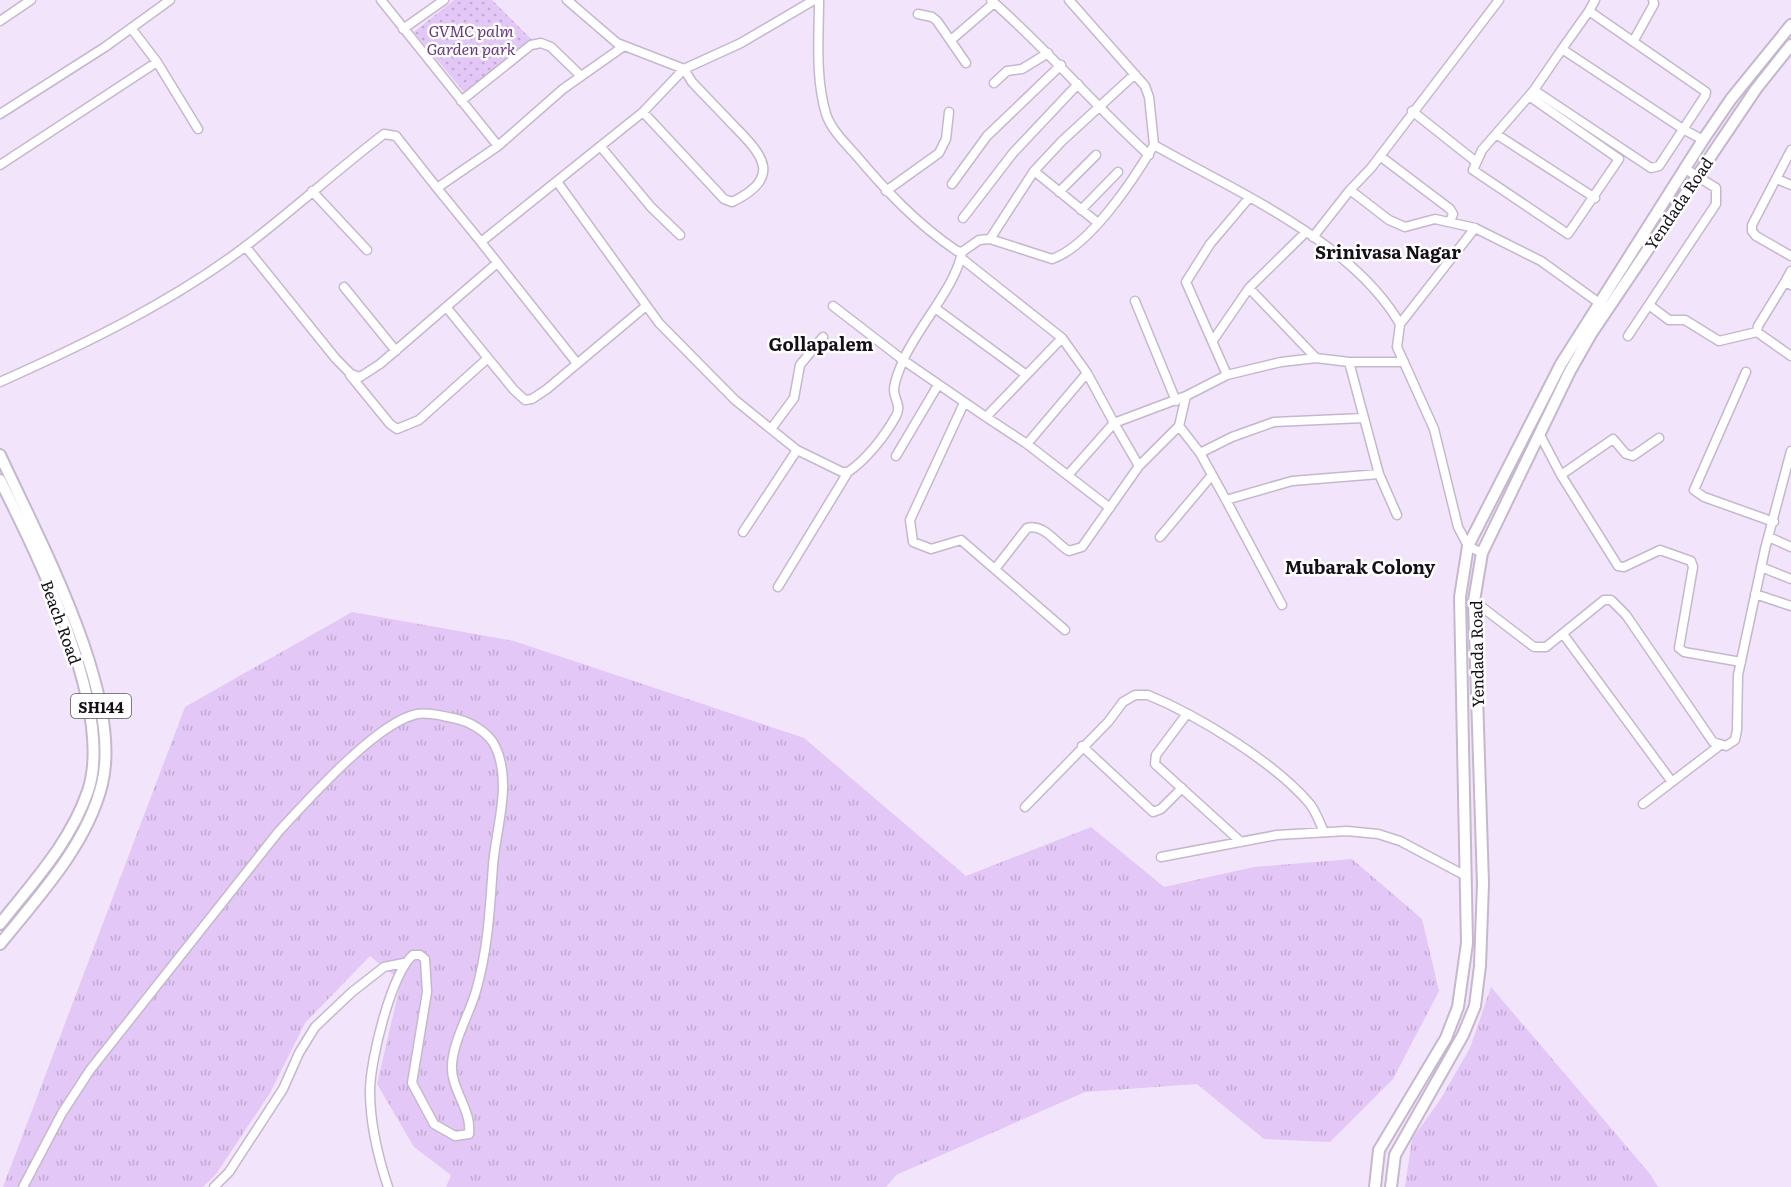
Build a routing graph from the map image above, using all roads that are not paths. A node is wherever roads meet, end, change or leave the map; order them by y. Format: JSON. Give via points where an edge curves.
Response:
{"nodes":[{"id":1,"x":31,"y":0,"type":"edge"},
{"id":2,"x":170,"y":0,"type":"edge"},
{"id":3,"x":381,"y":0,"type":"edge"},
{"id":4,"x":444,"y":0,"type":"edge"},
{"id":5,"x":567,"y":0,"type":"edge"},
{"id":6,"x":814,"y":0,"type":"edge"},
{"id":7,"x":819,"y":0,"type":"edge"},
{"id":8,"x":1069,"y":0,"type":"edge"},
{"id":9,"x":1498,"y":0,"type":"edge"},
{"id":10,"x":1595,"y":0,"type":"edge"},
{"id":11,"x":1653,"y":0,"type":"edge"},
{"id":12,"x":993,"y":1,"type":"edge"},
{"id":13,"x":1589,"y":11,"type":"junction"},
{"id":14,"x":918,"y":14,"type":"dead end"},
{"id":15,"x":0,"y":21,"type":"edge"},
{"id":16,"x":1791,"y":25,"type":"edge"},
{"id":17,"x":131,"y":28,"type":"junction"},
{"id":18,"x":404,"y":29,"type":"junction"},
{"id":19,"x":951,"y":40,"type":"junction"},
{"id":20,"x":1634,"y":40,"type":"junction"},
{"id":21,"x":1791,"y":45,"type":"edge"},
{"id":22,"x":624,"y":46,"type":"junction"},
{"id":23,"x":1562,"y":49,"type":"junction"},
{"id":24,"x":1048,"y":53,"type":"junction"},
{"id":25,"x":157,"y":62,"type":"junction"},
{"id":26,"x":966,"y":63,"type":"dead end"},
{"id":27,"x":1061,"y":65,"type":"junction"},
{"id":28,"x":684,"y":69,"type":"junction"},
{"id":29,"x":1135,"y":74,"type":"junction"},
{"id":30,"x":581,"y":76,"type":"junction"},
{"id":31,"x":994,"y":83,"type":"dead end"},
{"id":32,"x":1078,"y":84,"type":"junction"},
{"id":33,"x":1531,"y":93,"type":"junction"},
{"id":34,"x":461,"y":101,"type":"junction"},
{"id":35,"x":1097,"y":107,"type":"junction"},
{"id":36,"x":643,"y":111,"type":"junction"},
{"id":37,"x":1412,"y":111,"type":"junction"},
{"id":38,"x":949,"y":112,"type":"dead end"},
{"id":39,"x":0,"y":114,"type":"edge"},
{"id":40,"x":198,"y":129,"type":"dead end"},
{"id":41,"x":1683,"y":129,"type":"junction"},
{"id":42,"x":1496,"y":134,"type":"junction"},
{"id":43,"x":1703,"y":140,"type":"junction"},
{"id":44,"x":1155,"y":145,"type":"junction"},
{"id":45,"x":498,"y":147,"type":"junction"},
{"id":46,"x":601,"y":147,"type":"junction"},
{"id":47,"x":1791,"y":150,"type":"edge"},
{"id":48,"x":1096,"y":154,"type":"dead end"},
{"id":49,"x":1149,"y":155,"type":"junction"},
{"id":50,"x":1380,"y":156,"type":"junction"},
{"id":51,"x":1475,"y":160,"type":"junction"},
{"id":52,"x":0,"y":165,"type":"edge"},
{"id":53,"x":1684,"y":168,"type":"junction"},
{"id":54,"x":1034,"y":171,"type":"junction"},
{"id":55,"x":1118,"y":172,"type":"dead end"},
{"id":56,"x":1696,"y":176,"type":"junction"},
{"id":57,"x":1777,"y":179,"type":"junction"},
{"id":58,"x":558,"y":183,"type":"junction"},
{"id":59,"x":952,"y":184,"type":"dead end"},
{"id":60,"x":1791,"y":185,"type":"edge"},
{"id":61,"x":437,"y":188,"type":"junction"},
{"id":62,"x":1350,"y":190,"type":"junction"},
{"id":63,"x":312,"y":191,"type":"junction"},
{"id":64,"x":886,"y":191,"type":"junction"},
{"id":65,"x":1059,"y":192,"type":"junction"},
{"id":66,"x":1249,"y":198,"type":"junction"},
{"id":67,"x":1595,"y":198,"type":"junction"},
{"id":68,"x":1082,"y":210,"type":"junction"},
{"id":69,"x":963,"y":218,"type":"dead end"},
{"id":70,"x":1450,"y":222,"type":"junction"},
{"id":71,"x":1098,"y":223,"type":"junction"},
{"id":72,"x":1475,"y":228,"type":"junction"},
{"id":73,"x":1310,"y":234,"type":"junction"},
{"id":74,"x":680,"y":235,"type":"dead end"},
{"id":75,"x":990,"y":239,"type":"junction"},
{"id":76,"x":481,"y":242,"type":"junction"},
{"id":77,"x":245,"y":246,"type":"junction"},
{"id":78,"x":367,"y":250,"type":"dead end"},
{"id":79,"x":961,"y":255,"type":"junction"},
{"id":80,"x":1791,"y":256,"type":"edge"},
{"id":81,"x":496,"y":264,"type":"junction"},
{"id":82,"x":1791,"y":271,"type":"edge"},
{"id":83,"x":1788,"y":284,"type":"edge"},
{"id":84,"x":344,"y":287,"type":"dead end"},
{"id":85,"x":1249,"y":288,"type":"junction"},
{"id":86,"x":1135,"y":301,"type":"dead end"},
{"id":87,"x":1598,"y":302,"type":"junction"},
{"id":88,"x":1649,"y":305,"type":"junction"},
{"id":89,"x":646,"y":306,"type":"junction"},
{"id":90,"x":833,"y":306,"type":"dead end"},
{"id":91,"x":447,"y":308,"type":"junction"},
{"id":92,"x":935,"y":308,"type":"junction"},
{"id":93,"x":1608,"y":309,"type":"junction"},
{"id":94,"x":1400,"y":324,"type":"junction"},
{"id":95,"x":1757,"y":332,"type":"junction"},
{"id":96,"x":1628,"y":336,"type":"dead end"},
{"id":97,"x":823,"y":338,"type":"dead end"},
{"id":98,"x":1062,"y":338,"type":"junction"},
{"id":99,"x":1214,"y":339,"type":"junction"},
{"id":100,"x":396,"y":351,"type":"junction"},
{"id":101,"x":1791,"y":356,"type":"edge"},
{"id":102,"x":488,"y":358,"type":"junction"},
{"id":103,"x":1316,"y":358,"type":"junction"},
{"id":104,"x":903,"y":360,"type":"junction"},
{"id":105,"x":576,"y":362,"type":"junction"},
{"id":106,"x":1349,"y":362,"type":"junction"},
{"id":107,"x":1404,"y":362,"type":"junction"},
{"id":108,"x":347,"y":371,"type":"junction"},
{"id":109,"x":1746,"y":372,"type":"dead end"},
{"id":110,"x":1087,"y":373,"type":"junction"},
{"id":111,"x":1025,"y":374,"type":"junction"},
{"id":112,"x":1227,"y":375,"type":"junction"},
{"id":113,"x":0,"y":382,"type":"edge"},
{"id":114,"x":938,"y":385,"type":"junction"},
{"id":115,"x":1186,"y":396,"type":"junction"},
{"id":116,"x":1176,"y":401,"type":"junction"},
{"id":117,"x":963,"y":403,"type":"junction"},
{"id":118,"x":986,"y":417,"type":"junction"},
{"id":119,"x":1363,"y":418,"type":"junction"},
{"id":120,"x":1114,"y":423,"type":"junction"},
{"id":121,"x":1179,"y":426,"type":"junction"},
{"id":122,"x":771,"y":429,"type":"junction"},
{"id":123,"x":1540,"y":435,"type":"junction"},
{"id":124,"x":1659,"y":438,"type":"dead end"},
{"id":125,"x":1027,"y":444,"type":"junction"},
{"id":126,"x":797,"y":450,"type":"junction"},
{"id":127,"x":1791,"y":452,"type":"edge"},
{"id":128,"x":1200,"y":453,"type":"junction"},
{"id":129,"x":0,"y":455,"type":"edge"},
{"id":130,"x":896,"y":456,"type":"dead end"},
{"id":131,"x":1139,"y":466,"type":"junction"},
{"id":132,"x":848,"y":472,"type":"junction"},
{"id":133,"x":1379,"y":474,"type":"junction"},
{"id":134,"x":1212,"y":475,"type":"junction"},
{"id":135,"x":1561,"y":475,"type":"junction"},
{"id":136,"x":1068,"y":476,"type":"junction"},
{"id":137,"x":1791,"y":479,"type":"edge"},
{"id":138,"x":0,"y":480,"type":"edge"},
{"id":139,"x":1780,"y":485,"type":"junction"},
{"id":140,"x":1226,"y":500,"type":"junction"},
{"id":141,"x":1110,"y":508,"type":"junction"},
{"id":142,"x":1397,"y":515,"type":"dead end"},
{"id":143,"x":1774,"y":522,"type":"junction"},
{"id":144,"x":743,"y":532,"type":"dead end"},
{"id":145,"x":1160,"y":537,"type":"dead end"},
{"id":146,"x":1769,"y":537,"type":"junction"},
{"id":147,"x":1468,"y":546,"type":"junction"},
{"id":148,"x":1791,"y":547,"type":"edge"},
{"id":149,"x":1482,"y":553,"type":"junction"},
{"id":150,"x":1761,"y":567,"type":"junction"},
{"id":151,"x":995,"y":569,"type":"junction"},
{"id":152,"x":1791,"y":579,"type":"edge"},
{"id":153,"x":778,"y":587,"type":"dead end"},
{"id":154,"x":1755,"y":594,"type":"junction"},
{"id":155,"x":1474,"y":601,"type":"junction"},
{"id":156,"x":1282,"y":605,"type":"dead end"},
{"id":157,"x":1791,"y":606,"type":"edge"},
{"id":158,"x":1065,"y":630,"type":"dead end"},
{"id":159,"x":1563,"y":634,"type":"junction"},
{"id":160,"x":1741,"y":662,"type":"junction"},
{"id":161,"x":1186,"y":715,"type":"junction"},
{"id":162,"x":1082,"y":746,"type":"junction"},
{"id":163,"x":1719,"y":746,"type":"junction"},
{"id":164,"x":1672,"y":782,"type":"junction"},
{"id":165,"x":1182,"y":788,"type":"junction"},
{"id":166,"x":1643,"y":804,"type":"dead end"},
{"id":167,"x":1025,"y":807,"type":"dead end"},
{"id":168,"x":1324,"y":832,"type":"junction"},
{"id":169,"x":1241,"y":842,"type":"junction"},
{"id":170,"x":1161,"y":857,"type":"dead end"},
{"id":171,"x":1466,"y":876,"type":"junction"},
{"id":172,"x":16,"y":904,"type":"junction"},
{"id":173,"x":25,"y":913,"type":"junction"},
{"id":174,"x":0,"y":924,"type":"edge"},
{"id":175,"x":0,"y":944,"type":"edge"},
{"id":176,"x":404,"y":963,"type":"junction"},
{"id":177,"x":23,"y":1187,"type":"edge"},
{"id":178,"x":214,"y":1187,"type":"edge"},
{"id":179,"x":388,"y":1187,"type":"edge"},
{"id":180,"x":1375,"y":1187,"type":"edge"},
{"id":181,"x":1391,"y":1187,"type":"edge"}],
"edges":[{"from":1,"to":15,"type":"street"},
{"from":2,"to":17,"type":"street"},
{"from":3,"to":18,"type":"street"},
{"from":4,"to":18,"type":"street"},
{"from":5,"to":22,"type":"street"},
{"from":6,"to":28,"type":"street","via":[[741,43]]},
{"from":7,"to":64,"type":"street","via":[[818,63],[826,116]]},
{"from":8,"to":29,"type":"street"},
{"from":9,"to":37,"type":"street"},
{"from":10,"to":13,"type":"street"},
{"from":11,"to":20,"type":"street"},
{"from":12,"to":19,"type":"street"},
{"from":12,"to":24,"type":"street"},
{"from":13,"to":20,"type":"street"},
{"from":13,"to":23,"type":"street"},
{"from":14,"to":19,"type":"street","via":[[932,17]]},
{"from":16,"to":43,"type":"main road","name":"Yendada Road"},
{"from":17,"to":25,"type":"street"},
{"from":17,"to":39,"type":"street"},
{"from":18,"to":34,"type":"street"},
{"from":19,"to":26,"type":"street"},
{"from":20,"to":41,"type":"street","via":[[1706,92]]},
{"from":21,"to":56,"type":"main road","name":"Yendada Road","via":[[1755,89]]},
{"from":22,"to":28,"type":"street"},
{"from":22,"to":30,"type":"street"},
{"from":23,"to":33,"type":"street"},
{"from":23,"to":41,"type":"street"},
{"from":24,"to":27,"type":"street"},
{"from":24,"to":31,"type":"street","via":[[1022,69],[1007,71]]},
{"from":25,"to":40,"type":"street"},
{"from":25,"to":52,"type":"street"},
{"from":27,"to":32,"type":"street"},
{"from":27,"to":59,"type":"street","via":[[987,136]]},
{"from":28,"to":36,"type":"street"},
{"from":28,"to":36,"type":"street","via":[[759,151],[764,168],[753,190],[732,201],[724,199]]},
{"from":29,"to":35,"type":"street"},
{"from":29,"to":44,"type":"street","via":[[1149,97]]},
{"from":30,"to":34,"type":"street","via":[[551,47],[531,45]]},
{"from":30,"to":45,"type":"street"},
{"from":32,"to":35,"type":"street"},
{"from":32,"to":69,"type":"street","via":[[1020,144]]},
{"from":33,"to":41,"type":"street","via":[[1651,168],[1659,166]]},
{"from":33,"to":42,"type":"street"},
{"from":33,"to":67,"type":"street","via":[[1619,159]]},
{"from":34,"to":45,"type":"street"},
{"from":35,"to":49,"type":"street"},
{"from":35,"to":54,"type":"street"},
{"from":36,"to":46,"type":"street"},
{"from":37,"to":50,"type":"street"},
{"from":37,"to":51,"type":"street"},
{"from":38,"to":64,"type":"street","via":[[939,153]]},
{"from":41,"to":43,"type":"street"},
{"from":42,"to":51,"type":"street"},
{"from":42,"to":67,"type":"street"},
{"from":43,"to":53,"type":"main road","name":"Yendada Road"},
{"from":44,"to":49,"type":"street"},
{"from":44,"to":66,"type":"street"},
{"from":45,"to":61,"type":"street"},
{"from":46,"to":58,"type":"street"},
{"from":46,"to":74,"type":"street"},
{"from":47,"to":57,"type":"street"},
{"from":48,"to":65,"type":"street"},
{"from":49,"to":71,"type":"street"},
{"from":50,"to":62,"type":"street"},
{"from":50,"to":70,"type":"street","via":[[1450,209]]},
{"from":51,"to":67,"type":"street","via":[[1473,170],[1478,174],[1568,234]]},
{"from":53,"to":56,"type":"street"},
{"from":53,"to":87,"type":"main road","name":"Yendada Road"},
{"from":54,"to":65,"type":"street"},
{"from":54,"to":75,"type":"street"},
{"from":55,"to":68,"type":"street"},
{"from":56,"to":88,"type":"street","via":[[1716,188],[1716,204]]},
{"from":56,"to":93,"type":"main road","name":"Yendada Road"},
{"from":57,"to":60,"type":"street"},
{"from":57,"to":80,"type":"street","via":[[1752,231]]},
{"from":58,"to":76,"type":"street"},
{"from":58,"to":89,"type":"street"},
{"from":61,"to":63,"type":"street","via":[[390,133]]},
{"from":61,"to":76,"type":"street"},
{"from":62,"to":70,"type":"street","via":[[1396,225],[1405,227],[1435,219]]},
{"from":62,"to":73,"type":"street"},
{"from":63,"to":77,"type":"street"},
{"from":63,"to":78,"type":"street"},
{"from":64,"to":79,"type":"street","via":[[920,224]]},
{"from":65,"to":68,"type":"street"},
{"from":66,"to":73,"type":"street"},
{"from":66,"to":99,"type":"street","via":[[1210,244],[1186,282]]},
{"from":68,"to":71,"type":"street"},
{"from":70,"to":72,"type":"street"},
{"from":71,"to":75,"type":"street","via":[[1069,250],[1052,259]]},
{"from":72,"to":87,"type":"street","via":[[1541,261]]},
{"from":72,"to":94,"type":"street"},
{"from":73,"to":85,"type":"street"},
{"from":73,"to":94,"type":"street","via":[[1367,281]]},
{"from":75,"to":79,"type":"street","via":[[979,240]]},
{"from":76,"to":81,"type":"street"},
{"from":77,"to":108,"type":"street"},
{"from":77,"to":113,"type":"street","via":[[148,309]]},
{"from":79,"to":92,"type":"street"},
{"from":79,"to":98,"type":"street"},
{"from":81,"to":91,"type":"street"},
{"from":81,"to":105,"type":"street"},
{"from":82,"to":83,"type":"street"},
{"from":83,"to":95,"type":"street"},
{"from":84,"to":100,"type":"street"},
{"from":85,"to":99,"type":"street"},
{"from":85,"to":103,"type":"street"},
{"from":86,"to":116,"type":"street"},
{"from":87,"to":93,"type":"street"},
{"from":87,"to":147,"type":"main road","name":"Yendada Road","via":[[1561,364]]},
{"from":88,"to":95,"type":"street","via":[[1669,320],[1685,320],[1719,341]]},
{"from":88,"to":96,"type":"street"},
{"from":89,"to":105,"type":"street"},
{"from":89,"to":122,"type":"street","via":[[735,400]]},
{"from":90,"to":104,"type":"street"},
{"from":91,"to":100,"type":"street"},
{"from":91,"to":102,"type":"street"},
{"from":92,"to":104,"type":"street"},
{"from":92,"to":111,"type":"street"},
{"from":93,"to":123,"type":"main road","name":"Yendada Road","via":[[1570,371]]},
{"from":94,"to":107,"type":"street","via":[[1397,347]]},
{"from":95,"to":101,"type":"street"},
{"from":97,"to":122,"type":"street","via":[[800,365],[794,398]]},
{"from":98,"to":110,"type":"street"},
{"from":98,"to":111,"type":"street"},
{"from":99,"to":112,"type":"street"},
{"from":100,"to":108,"type":"street","via":[[367,374],[356,376]]},
{"from":102,"to":105,"type":"street","via":[[525,400],[539,395]]},
{"from":102,"to":108,"type":"street","via":[[419,420],[398,429]]},
{"from":103,"to":106,"type":"street"},
{"from":103,"to":112,"type":"street"},
{"from":104,"to":114,"type":"street"},
{"from":104,"to":132,"type":"street","via":[[894,388],[899,407],[896,416]]},
{"from":106,"to":107,"type":"street"},
{"from":106,"to":119,"type":"street"},
{"from":107,"to":147,"type":"street","via":[[1434,429],[1458,527]]},
{"from":109,"to":143,"type":"street","via":[[1694,490]]},
{"from":110,"to":120,"type":"street"},
{"from":110,"to":125,"type":"street"},
{"from":111,"to":118,"type":"street"},
{"from":112,"to":115,"type":"street"},
{"from":114,"to":117,"type":"street"},
{"from":114,"to":130,"type":"street"},
{"from":115,"to":116,"type":"street"},
{"from":115,"to":121,"type":"street"},
{"from":116,"to":120,"type":"street"},
{"from":117,"to":118,"type":"street"},
{"from":117,"to":151,"type":"street","via":[[910,520],[913,542],[931,549],[961,540]]},
{"from":118,"to":125,"type":"street"},
{"from":119,"to":128,"type":"street","via":[[1274,423],[1232,436]]},
{"from":119,"to":133,"type":"street"},
{"from":120,"to":131,"type":"street"},
{"from":120,"to":136,"type":"street"},
{"from":121,"to":128,"type":"street"},
{"from":121,"to":131,"type":"street"},
{"from":122,"to":126,"type":"street"},
{"from":123,"to":135,"type":"street"},
{"from":123,"to":149,"type":"main road","name":"Yendada Road"},
{"from":124,"to":135,"type":"street","via":[[1633,456],[1626,454],[1617,441],[1607,441]]},
{"from":125,"to":136,"type":"street"},
{"from":126,"to":132,"type":"street"},
{"from":126,"to":144,"type":"street"},
{"from":127,"to":139,"type":"street"},
{"from":128,"to":134,"type":"street"},
{"from":129,"to":173,"type":"main road","number":"SH144","via":[[58,581],[94,679],[106,730],[103,783],[94,808],[75,844]]},
{"from":131,"to":141,"type":"street"},
{"from":132,"to":153,"type":"street"},
{"from":133,"to":140,"type":"street","via":[[1292,481]]},
{"from":133,"to":142,"type":"street"},
{"from":134,"to":140,"type":"street"},
{"from":134,"to":145,"type":"street"},
{"from":135,"to":160,"type":"street","via":[[1618,566],[1624,567],[1660,550],[1691,561],[1679,648]]},
{"from":136,"to":141,"type":"street"},
{"from":137,"to":139,"type":"street"},
{"from":138,"to":172,"type":"main road","name":"Beach Road","number":"SH144","via":[[54,594],[95,734],[93,766],[82,807],[49,862]]},
{"from":139,"to":143,"type":"street"},
{"from":140,"to":156,"type":"street"},
{"from":141,"to":151,"type":"street","via":[[1075,551],[1062,548],[1033,526],[1027,528]]},
{"from":143,"to":146,"type":"street"},
{"from":146,"to":148,"type":"street"},
{"from":146,"to":150,"type":"street"},
{"from":147,"to":149,"type":"street"},
{"from":147,"to":171,"type":"main road","name":"Yendada Road","via":[[1460,597]]},
{"from":149,"to":155,"type":"main road","name":"Yendada Road"},
{"from":150,"to":152,"type":"street"},
{"from":150,"to":154,"type":"street"},
{"from":151,"to":158,"type":"street"},
{"from":154,"to":157,"type":"street"},
{"from":154,"to":160,"type":"street"},
{"from":155,"to":159,"type":"street","via":[[1534,647],[1546,647]]},
{"from":155,"to":181,"type":"main road","name":"Yendada Road","via":[[1483,884],[1480,966],[1474,1006],[1463,1035],[1395,1155]]},
{"from":159,"to":163,"type":"street","via":[[1604,600],[1611,600],[1626,615]]},
{"from":159,"to":164,"type":"street"},
{"from":160,"to":163,"type":"street","via":[[1735,740]]},
{"from":161,"to":162,"type":"street","via":[[1148,695],[1135,695],[1123,702]]},
{"from":161,"to":165,"type":"street","via":[[1154,760]]},
{"from":161,"to":168,"type":"street","via":[[1275,771],[1310,804]]},
{"from":162,"to":165,"type":"street","via":[[1153,812]]},
{"from":162,"to":167,"type":"street"},
{"from":163,"to":164,"type":"street"},
{"from":164,"to":166,"type":"street"},
{"from":165,"to":169,"type":"street"},
{"from":168,"to":169,"type":"street"},
{"from":168,"to":171,"type":"street","via":[[1378,834],[1430,855]]},
{"from":169,"to":170,"type":"street"},
{"from":171,"to":180,"type":"main road","name":"Yendada Road","via":[[1467,943],[1458,1007],[1446,1038],[1380,1150]]},
{"from":172,"to":173,"type":"main road"},
{"from":172,"to":174,"type":"main road","name":"Beach Road","number":"SH144"},
{"from":173,"to":175,"type":"main road","number":"SH144"},
{"from":176,"to":177,"type":"street","via":[[413,955],[426,959],[427,992],[412,1083],[434,1124],[464,1137],[470,1130],[467,1112],[451,1066],[476,992],[487,943],[503,778],[496,747],[462,719],[418,714],[379,733],[279,831],[90,1070],[56,1122]]},
{"from":176,"to":178,"type":"street","via":[[384,967],[315,1027],[283,1089],[229,1172]]},
{"from":176,"to":179,"type":"street","via":[[388,1002],[370,1091],[381,1170]]}]}
